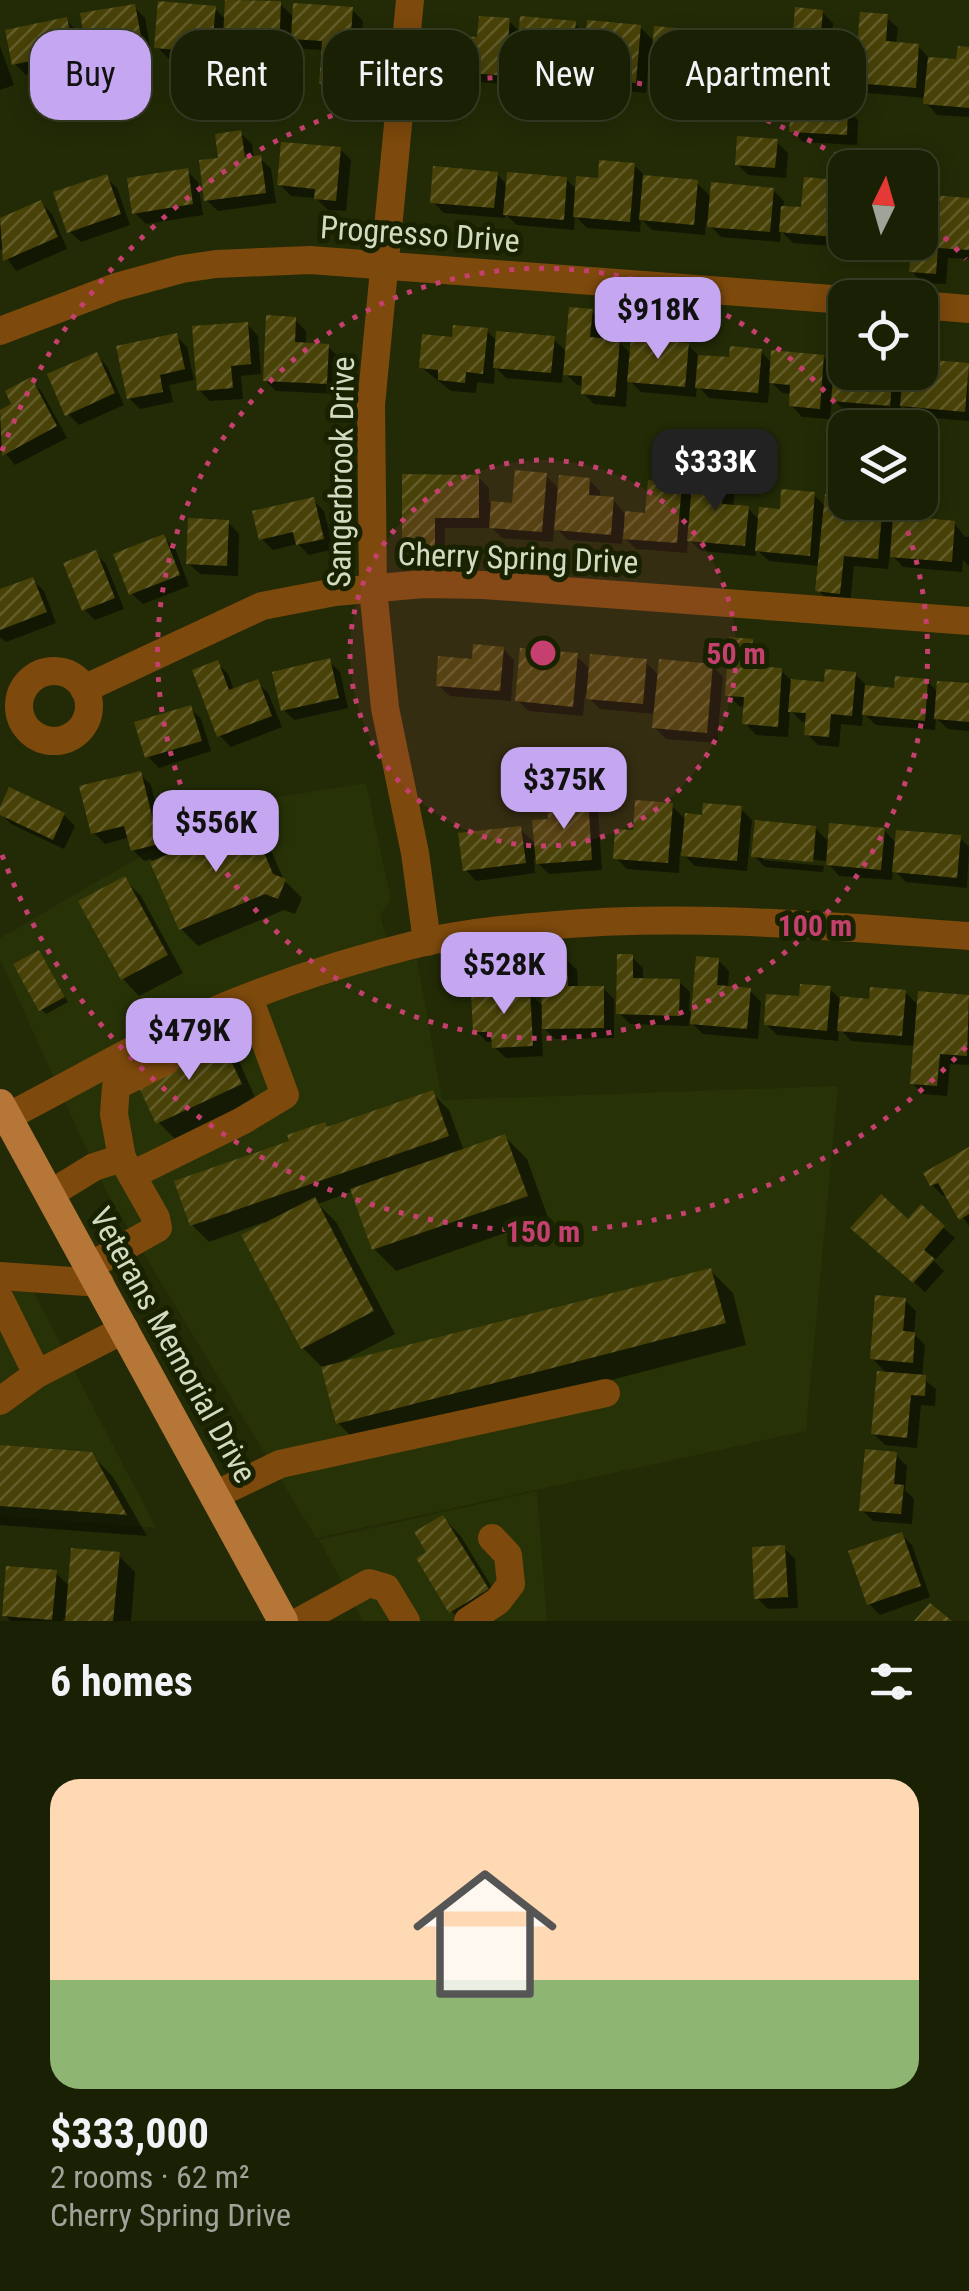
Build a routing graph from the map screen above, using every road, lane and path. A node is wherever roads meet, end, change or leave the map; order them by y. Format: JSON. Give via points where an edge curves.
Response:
{"nodes":[{"id":1,"x":410,"y":0,"type":"edge"},
{"id":2,"x":386,"y":266,"type":"junction"},
{"id":3,"x":828,"y":299,"type":"edge"},
{"id":4,"x":938,"y":307,"type":"edge"},
{"id":5,"x":969,"y":309,"type":"edge"},
{"id":6,"x":0,"y":332,"type":"edge"},
{"id":7,"x":373,"y":589,"type":"junction"},
{"id":8,"x":969,"y":620,"type":"edge"},
{"id":9,"x":84,"y":689,"type":"dead end"},
{"id":10,"x":969,"y":936,"type":"edge"},
{"id":11,"x":427,"y":942,"type":"junction"},
{"id":12,"x":249,"y":998,"type":"junction"},
{"id":13,"x":158,"y":1038,"type":"junction"},
{"id":14,"x":3,"y":1110,"type":"edge"},
{"id":15,"x":127,"y":1167,"type":"junction"},
{"id":16,"x":50,"y":1194,"type":"junction"},
{"id":17,"x":95,"y":1274,"type":"junction"},
{"id":18,"x":0,"y":1276,"type":"edge"},
{"id":19,"x":0,"y":1299,"type":"edge"},
{"id":20,"x":125,"y":1329,"type":"junction"},
{"id":21,"x":37,"y":1374,"type":"junction"},
{"id":22,"x":606,"y":1393,"type":"dead end"},
{"id":23,"x":0,"y":1401,"type":"edge"},
{"id":24,"x":215,"y":1495,"type":"junction"},
{"id":25,"x":492,"y":1538,"type":"dead end"},
{"id":26,"x":283,"y":1621,"type":"edge"},
{"id":27,"x":300,"y":1621,"type":"edge"},
{"id":28,"x":406,"y":1621,"type":"edge"},
{"id":29,"x":468,"y":1621,"type":"edge"}],
"edges":[{"from":1,"to":2,"type":"street","name":"Sangerbrook Drive"},
{"from":2,"to":3,"type":"street","name":"Progresso Drive"},
{"from":2,"to":6,"type":"street","name":"Progresso Drive","via":[[310,260],[182,269]]},
{"from":2,"to":7,"type":"street","name":"Sangerbrook Drive","via":[[371,404]]},
{"from":4,"to":5,"type":"street"},
{"from":7,"to":8,"type":"street","name":"Cherry Spring Drive","via":[[484,585]]},
{"from":7,"to":9,"type":"street","name":"Cherry Spring Drive","via":[[262,606]]},
{"from":7,"to":11,"type":"street","name":"Sangerbrook Drive","via":[[385,708]]},
{"from":10,"to":11,"type":"street","via":[[670,919],[500,930]]},
{"from":11,"to":12,"type":"street"},
{"from":12,"to":13,"type":"street"},
{"from":12,"to":15,"type":"street","via":[[284,1096],[242,1121]]},
{"from":13,"to":14,"type":"street"},
{"from":13,"to":15,"type":"street","via":[[166,1061],[116,1086],[114,1114]]},
{"from":14,"to":16,"type":"main road","name":"Veterans Memorial Drive"},
{"from":15,"to":16,"type":"street","via":[[94,1167]]},
{"from":15,"to":17,"type":"street","via":[[158,1228]]},
{"from":16,"to":17,"type":"main road","name":"Veterans Memorial Drive"},
{"from":17,"to":18,"type":"street"},
{"from":17,"to":20,"type":"main road","name":"Veterans Memorial Drive"},
{"from":19,"to":21,"type":"street"},
{"from":20,"to":21,"type":"street"},
{"from":20,"to":24,"type":"main road","name":"Veterans Memorial Drive"},
{"from":21,"to":23,"type":"street"},
{"from":22,"to":24,"type":"street","via":[[280,1464]]},
{"from":24,"to":26,"type":"main road","name":"Veterans Memorial Drive"},
{"from":25,"to":29,"type":"street","via":[[508,1555],[512,1584]]},
{"from":27,"to":28,"type":"street","via":[[369,1584],[386,1588]]}]}
